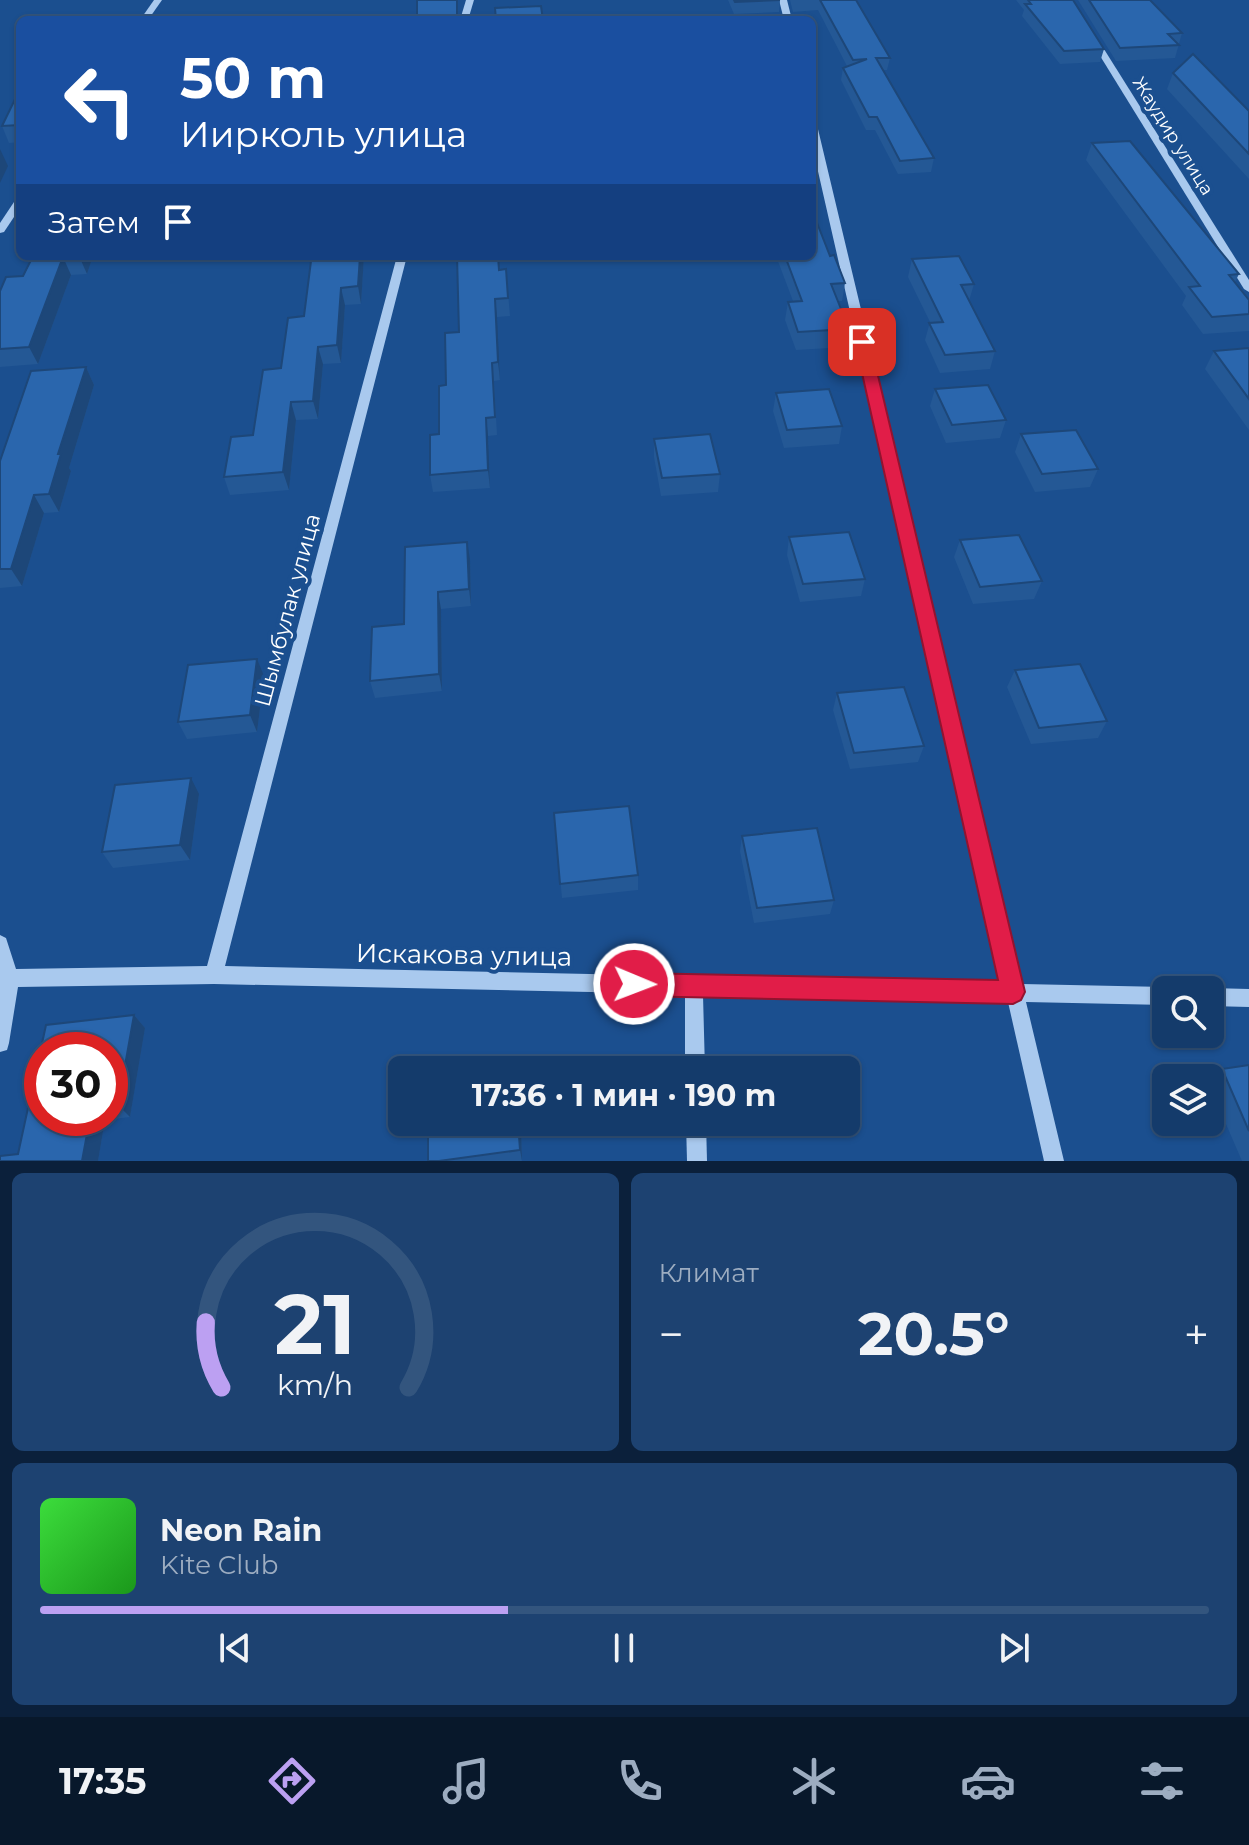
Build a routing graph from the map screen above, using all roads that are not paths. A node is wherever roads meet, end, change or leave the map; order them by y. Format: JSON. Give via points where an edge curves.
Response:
{"nodes":[{"id":1,"x":1086,"y":26,"type":"edge"},
{"id":2,"x":816,"y":142,"type":"edge"},
{"id":3,"x":16,"y":207,"type":"edge"},
{"id":4,"x":0,"y":230,"type":"edge"},
{"id":5,"x":401,"y":260,"type":"edge"},
{"id":6,"x":1249,"y":289,"type":"edge"},
{"id":7,"x":0,"y":944,"type":"edge"},
{"id":8,"x":214,"y":975,"type":"junction"},
{"id":9,"x":5,"y":978,"type":"edge"},
{"id":10,"x":694,"y":986,"type":"junction"},
{"id":11,"x":1013,"y":992,"type":"junction"},
{"id":12,"x":1152,"y":996,"type":"edge"},
{"id":13,"x":1224,"y":997,"type":"edge"},
{"id":14,"x":1249,"y":998,"type":"edge"},
{"id":15,"x":0,"y":1043,"type":"edge"},
{"id":16,"x":695,"y":1056,"type":"edge"},
{"id":17,"x":696,"y":1136,"type":"edge"},
{"id":18,"x":697,"y":1161,"type":"edge"},
{"id":19,"x":1054,"y":1161,"type":"edge"}],
"edges":[{"from":1,"to":6,"type":"street","name":"Жаудир улица"},
{"from":2,"to":11,"type":"street"},
{"from":3,"to":4,"type":"street"},
{"from":5,"to":8,"type":"street","name":"Шымбулак улица"},
{"from":7,"to":9,"type":"street"},
{"from":8,"to":9,"type":"street","name":"Искакова улица"},
{"from":8,"to":10,"type":"street","name":"Искакова улица"},
{"from":9,"to":15,"type":"street"},
{"from":10,"to":11,"type":"street","name":"Искакова улица"},
{"from":10,"to":16,"type":"street"},
{"from":11,"to":12,"type":"street","name":"Искакова улица"},
{"from":11,"to":19,"type":"street"},
{"from":13,"to":14,"type":"street"},
{"from":17,"to":18,"type":"street"}]}
